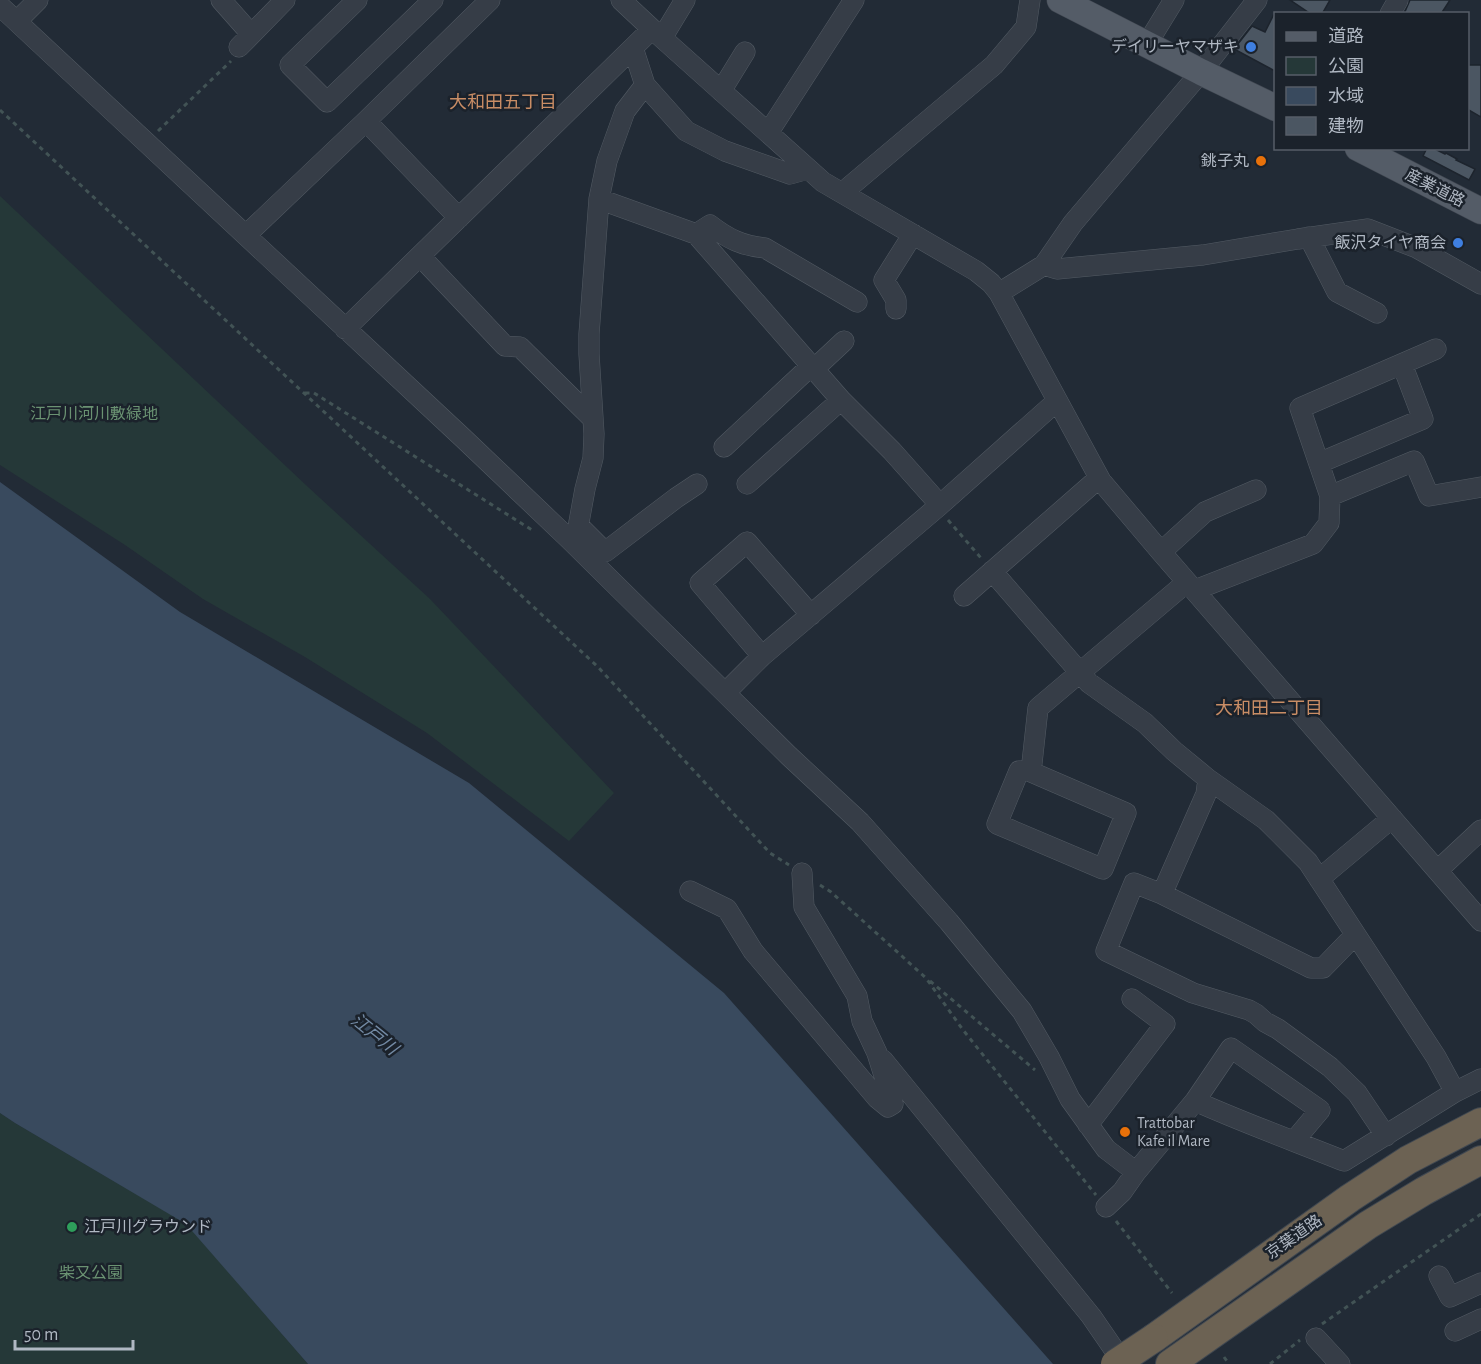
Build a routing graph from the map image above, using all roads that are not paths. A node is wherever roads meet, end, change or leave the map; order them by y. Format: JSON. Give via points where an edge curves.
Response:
{"nodes":[{"id":1,"x":221,"y":0,"type":"edge"},
{"id":2,"x":285,"y":0,"type":"edge"},
{"id":3,"x":357,"y":0,"type":"edge"},
{"id":4,"x":434,"y":0,"type":"edge"},
{"id":5,"x":490,"y":0,"type":"edge"},
{"id":6,"x":621,"y":0,"type":"edge"},
{"id":7,"x":686,"y":0,"type":"edge"},
{"id":8,"x":1030,"y":0,"type":"edge"},
{"id":9,"x":1060,"y":0,"type":"edge"},
{"id":10,"x":1174,"y":0,"type":"edge"},
{"id":11,"x":1257,"y":0,"type":"edge"},
{"id":12,"x":846,"y":2,"type":"edge"},
{"id":13,"x":0,"y":6,"type":"edge"},
{"id":14,"x":657,"y":34,"type":"junction"},
{"id":15,"x":1147,"y":44,"type":"junction"},
{"id":16,"x":633,"y":48,"type":"junction"},
{"id":17,"x":745,"y":52,"type":"dead end"},
{"id":18,"x":1201,"y":72,"type":"junction"},
{"id":19,"x":645,"y":85,"type":"junction"},
{"id":20,"x":721,"y":91,"type":"junction"},
{"id":21,"x":1274,"y":108,"type":"edge"},
{"id":22,"x":366,"y":121,"type":"junction"},
{"id":23,"x":768,"y":133,"type":"junction"},
{"id":24,"x":1362,"y":150,"type":"edge"},
{"id":25,"x":808,"y":169,"type":"junction"},
{"id":26,"x":842,"y":193,"type":"junction"},
{"id":27,"x":599,"y":199,"type":"junction"},
{"id":28,"x":1481,"y":211,"type":"edge"},
{"id":29,"x":459,"y":218,"type":"junction"},
{"id":30,"x":696,"y":234,"type":"junction"},
{"id":31,"x":913,"y":234,"type":"junction"},
{"id":32,"x":246,"y":235,"type":"junction"},
{"id":33,"x":1309,"y":237,"type":"junction"},
{"id":34,"x":420,"y":256,"type":"junction"},
{"id":35,"x":1044,"y":265,"type":"junction"},
{"id":36,"x":1481,"y":284,"type":"edge"},
{"id":37,"x":999,"y":293,"type":"junction"},
{"id":38,"x":857,"y":302,"type":"dead end"},
{"id":39,"x":897,"y":309,"type":"dead end"},
{"id":40,"x":1377,"y":313,"type":"dead end"},
{"id":41,"x":345,"y":329,"type":"junction"},
{"id":42,"x":844,"y":341,"type":"dead end"},
{"id":43,"x":1436,"y":349,"type":"dead end"},
{"id":44,"x":1401,"y":364,"type":"junction"},
{"id":45,"x":813,"y":367,"type":"junction"},
{"id":46,"x":841,"y":400,"type":"junction"},
{"id":47,"x":1057,"y":401,"type":"junction"},
{"id":48,"x":593,"y":419,"type":"junction"},
{"id":49,"x":724,"y":447,"type":"dead end"},
{"id":50,"x":1319,"y":463,"type":"junction"},
{"id":51,"x":1099,"y":477,"type":"junction"},
{"id":52,"x":697,"y":484,"type":"dead end"},
{"id":53,"x":747,"y":484,"type":"dead end"},
{"id":54,"x":1481,"y":487,"type":"edge"},
{"id":55,"x":1256,"y":490,"type":"dead end"},
{"id":56,"x":1330,"y":496,"type":"junction"},
{"id":57,"x":939,"y":506,"type":"junction"},
{"id":58,"x":574,"y":532,"type":"junction"},
{"id":59,"x":1161,"y":552,"type":"junction"},
{"id":60,"x":993,"y":571,"type":"junction"},
{"id":61,"x":1191,"y":586,"type":"junction"},
{"id":62,"x":964,"y":596,"type":"dead end"},
{"id":63,"x":812,"y":615,"type":"junction"},
{"id":64,"x":762,"y":656,"type":"junction"},
{"id":65,"x":1081,"y":672,"type":"junction"},
{"id":66,"x":731,"y":687,"type":"dead end"},
{"id":67,"x":1029,"y":771,"type":"junction"},
{"id":68,"x":1208,"y":779,"type":"junction"},
{"id":69,"x":1392,"y":818,"type":"junction"},
{"id":70,"x":1481,"y":830,"type":"edge"},
{"id":71,"x":1438,"y":870,"type":"junction"},
{"id":72,"x":802,"y":873,"type":"road end"},
{"id":73,"x":1319,"y":879,"type":"junction"},
{"id":74,"x":690,"y":891,"type":"dead end"},
{"id":75,"x":1162,"y":894,"type":"junction"},
{"id":76,"x":1481,"y":921,"type":"edge"},
{"id":77,"x":1355,"y":935,"type":"junction"},
{"id":78,"x":1132,"y":999,"type":"dead end"},
{"id":79,"x":878,"y":1053,"type":"junction"},
{"id":80,"x":1481,"y":1079,"type":"edge"},
{"id":81,"x":1455,"y":1092,"type":"junction"},
{"id":82,"x":1196,"y":1101,"type":"junction"},
{"id":83,"x":1481,"y":1122,"type":"edge"},
{"id":84,"x":1088,"y":1125,"type":"junction"},
{"id":85,"x":1386,"y":1136,"type":"junction"},
{"id":86,"x":1294,"y":1141,"type":"junction"},
{"id":87,"x":1481,"y":1160,"type":"edge"},
{"id":88,"x":1136,"y":1172,"type":"junction"},
{"id":89,"x":1106,"y":1207,"type":"road end"},
{"id":90,"x":1439,"y":1276,"type":"dead end"},
{"id":91,"x":1481,"y":1283,"type":"edge"},
{"id":92,"x":1481,"y":1319,"type":"edge"},
{"id":93,"x":1455,"y":1331,"type":"dead end"},
{"id":94,"x":1314,"y":1333,"type":"road end"},
{"id":95,"x":1115,"y":1364,"type":"edge"},
{"id":96,"x":1124,"y":1364,"type":"edge"},
{"id":97,"x":1171,"y":1364,"type":"edge"},
{"id":98,"x":1340,"y":1364,"type":"edge"}],
"edges":[{"from":1,"to":2,"type":"street","via":[[245,40]]},
{"from":3,"to":4,"type":"street","via":[[290,65],[327,102]]},
{"from":5,"to":22,"type":"street"},
{"from":6,"to":14,"type":"street"},
{"from":7,"to":14,"type":"street"},
{"from":8,"to":26,"type":"street","via":[[1026,27],[994,65]]},
{"from":9,"to":15,"type":"main road"},
{"from":10,"to":15,"type":"street"},
{"from":11,"to":18,"type":"street"},
{"from":12,"to":23,"type":"street"},
{"from":13,"to":32,"type":"street"},
{"from":14,"to":16,"type":"street"},
{"from":14,"to":20,"type":"street"},
{"from":15,"to":18,"type":"main road"},
{"from":16,"to":19,"type":"street"},
{"from":16,"to":29,"type":"street"},
{"from":17,"to":20,"type":"street"},
{"from":18,"to":21,"type":"main road"},
{"from":18,"to":35,"type":"street","via":[[1073,223]]},
{"from":19,"to":25,"type":"street","via":[[686,131],[705,142],[790,174]]},
{"from":19,"to":27,"type":"street","via":[[625,111],[607,161]]},
{"from":20,"to":23,"type":"street"},
{"from":22,"to":29,"type":"street"},
{"from":22,"to":32,"type":"street"},
{"from":23,"to":25,"type":"street"},
{"from":24,"to":28,"type":"main road","name":"産業道路"},
{"from":25,"to":26,"type":"street"},
{"from":26,"to":31,"type":"street"},
{"from":27,"to":30,"type":"street"},
{"from":27,"to":48,"type":"street","via":[[589,344]]},
{"from":29,"to":34,"type":"street"},
{"from":30,"to":38,"type":"street","via":[[710,225],[725,237],[765,248]]},
{"from":30,"to":45,"type":"street"},
{"from":31,"to":37,"type":"street","via":[[976,272]]},
{"from":31,"to":39,"type":"street","via":[[884,280],[897,300]]},
{"from":32,"to":41,"type":"street"},
{"from":33,"to":35,"type":"street","via":[[1203,255],[1057,269]]},
{"from":33,"to":36,"type":"street","via":[[1368,229],[1417,248]]},
{"from":33,"to":40,"type":"street","via":[[1337,292]]},
{"from":34,"to":41,"type":"street"},
{"from":34,"to":48,"type":"street","via":[[505,346],[520,347]]},
{"from":35,"to":37,"type":"street"},
{"from":37,"to":47,"type":"street"},
{"from":41,"to":58,"type":"street"},
{"from":42,"to":45,"type":"street"},
{"from":43,"to":44,"type":"street"},
{"from":44,"to":50,"type":"street","via":[[1300,408]]},
{"from":44,"to":50,"type":"street","via":[[1423,419]]},
{"from":45,"to":46,"type":"street"},
{"from":45,"to":49,"type":"street"},
{"from":46,"to":53,"type":"street"},
{"from":46,"to":57,"type":"street"},
{"from":47,"to":51,"type":"street"},
{"from":47,"to":57,"type":"street"},
{"from":48,"to":58,"type":"street","via":[[593,458]]},
{"from":50,"to":56,"type":"street"},
{"from":51,"to":59,"type":"street"},
{"from":51,"to":60,"type":"street"},
{"from":52,"to":58,"type":"street","via":[[605,552]]},
{"from":54,"to":56,"type":"street","via":[[1429,496],[1414,461]]},
{"from":55,"to":59,"type":"street","via":[[1204,512]]},
{"from":56,"to":61,"type":"street","via":[[1329,523],[1313,544]]},
{"from":57,"to":63,"type":"street"},
{"from":58,"to":84,"type":"street","via":[[789,756],[860,822],[942,914],[1022,1011]]},
{"from":59,"to":61,"type":"street"},
{"from":60,"to":62,"type":"street"},
{"from":60,"to":65,"type":"street"},
{"from":61,"to":65,"type":"street"},
{"from":61,"to":69,"type":"street"},
{"from":63,"to":64,"type":"street"},
{"from":63,"to":64,"type":"street","via":[[747,542],[699,583]]},
{"from":64,"to":66,"type":"street"},
{"from":65,"to":67,"type":"street","via":[[1038,708]]},
{"from":65,"to":68,"type":"street","via":[[1089,683],[1144,723]]},
{"from":67,"to":67,"type":"street","via":[[1019,771],[997,824],[1103,869],[1126,813]]},
{"from":68,"to":73,"type":"street","via":[[1266,820],[1300,853]]},
{"from":68,"to":75,"type":"street","via":[[1206,794]]},
{"from":69,"to":71,"type":"street"},
{"from":69,"to":73,"type":"street"},
{"from":70,"to":71,"type":"street"},
{"from":71,"to":76,"type":"street"},
{"from":72,"to":79,"type":"street","via":[[804,907],[857,996],[862,1021]]},
{"from":73,"to":77,"type":"street"},
{"from":74,"to":79,"type":"street","via":[[727,909],[753,951],[888,1107],[893,1104]]},
{"from":75,"to":77,"type":"street","via":[[1311,968],[1323,968]]},
{"from":75,"to":85,"type":"street","via":[[1134,883],[1106,951],[1193,993],[1249,1010],[1278,1029],[1330,1067],[1357,1093]]},
{"from":77,"to":81,"type":"street"},
{"from":78,"to":84,"type":"street","via":[[1165,1024]]},
{"from":79,"to":96,"type":"street","via":[[1091,1316]]},
{"from":80,"to":81,"type":"street"},
{"from":81,"to":85,"type":"street"},
{"from":82,"to":86,"type":"street"},
{"from":82,"to":86,"type":"street","via":[[1231,1048],[1320,1110]]},
{"from":82,"to":88,"type":"street"},
{"from":83,"to":95,"type":"highway","name":"京葉道路","bridge":true,"via":[[1408,1160],[1350,1198]]},
{"from":84,"to":88,"type":"street","via":[[1106,1149]]},
{"from":85,"to":86,"type":"street","via":[[1344,1161]]},
{"from":87,"to":97,"type":"highway","name":"京葉道路","via":[[1368,1225]]},
{"from":88,"to":89,"type":"street"},
{"from":90,"to":91,"type":"street","via":[[1450,1297]]},
{"from":92,"to":93,"type":"street"},
{"from":94,"to":98,"type":"street"}]}
